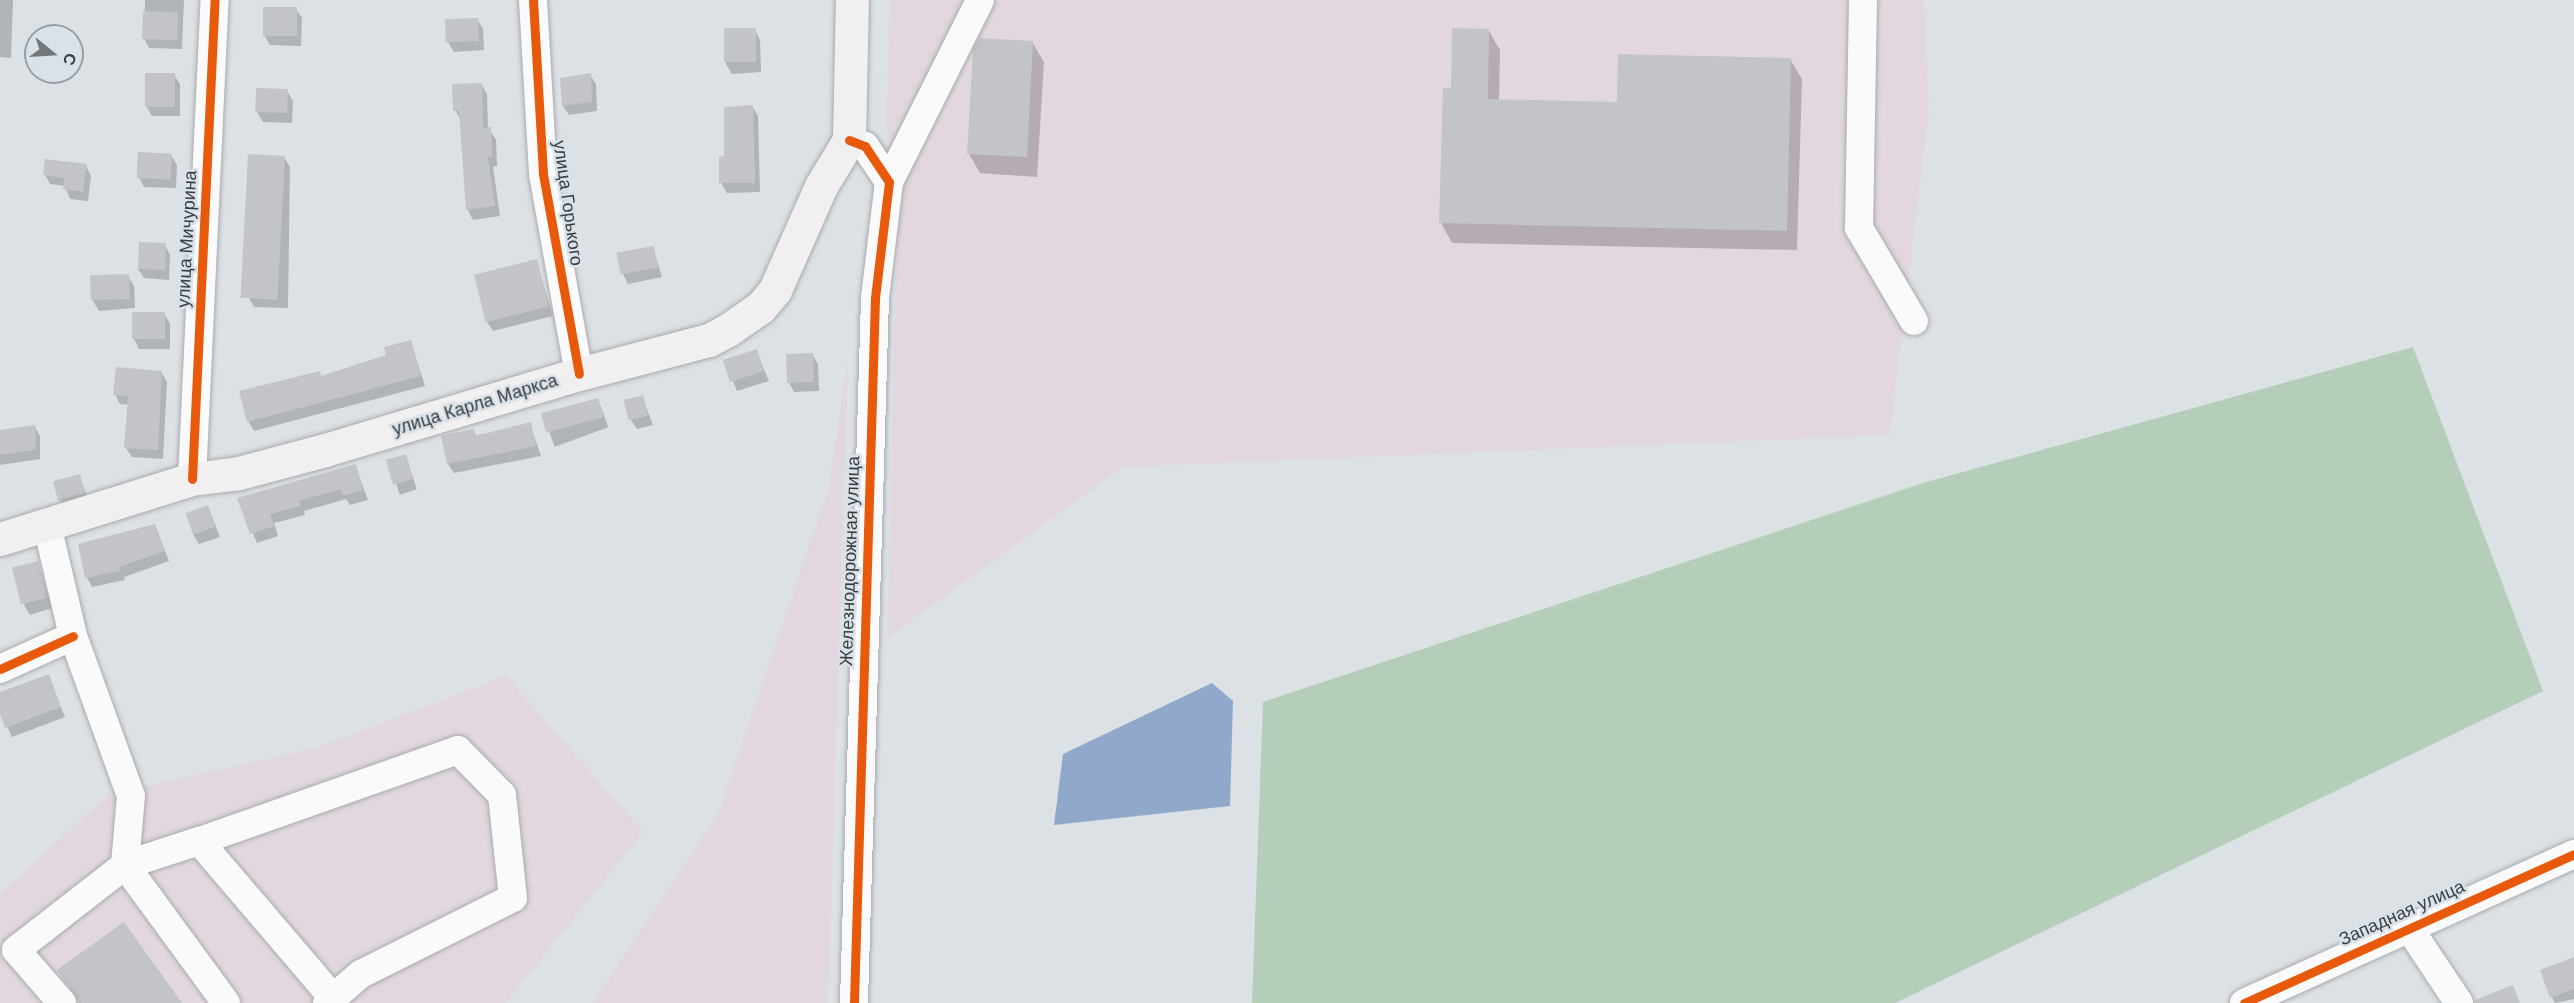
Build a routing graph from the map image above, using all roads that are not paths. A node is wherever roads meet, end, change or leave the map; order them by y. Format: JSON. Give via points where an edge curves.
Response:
{"nodes":[{"id":1,"x":215,"y":0,"type":"edge"},
{"id":2,"x":533,"y":0,"type":"edge"},
{"id":3,"x":852,"y":0,"type":"edge"},
{"id":4,"x":980,"y":0,"type":"edge"},
{"id":5,"x":1863,"y":0,"type":"edge"},
{"id":6,"x":849,"y":140,"type":"junction"},
{"id":7,"x":889,"y":182,"type":"junction"},
{"id":8,"x":1914,"y":321,"type":"dead end"},
{"id":9,"x":579,"y":374,"type":"junction"},
{"id":10,"x":192,"y":479,"type":"junction"},
{"id":11,"x":47,"y":525,"type":"junction"},
{"id":12,"x":0,"y":539,"type":"edge"},
{"id":13,"x":73,"y":636,"type":"junction"},
{"id":14,"x":0,"y":669,"type":"edge"},
{"id":15,"x":199,"y":841,"type":"junction"},
{"id":16,"x":2574,"y":854,"type":"edge"},
{"id":17,"x":125,"y":865,"type":"junction"},
{"id":18,"x":2409,"y":928,"type":"junction"},
{"id":19,"x":330,"y":1000,"type":"edge"},
{"id":20,"x":62,"y":1003,"type":"edge"},
{"id":21,"x":226,"y":1003,"type":"edge"},
{"id":22,"x":854,"y":1003,"type":"edge"},
{"id":23,"x":2244,"y":1003,"type":"edge"},
{"id":24,"x":2459,"y":1003,"type":"edge"}],
"edges":[{"from":1,"to":10,"type":"street","name":"улица Мичурина"},
{"from":2,"to":9,"type":"street","name":"улица Горького","via":[[543,174]]},
{"from":3,"to":6,"type":"main road"},
{"from":4,"to":7,"type":"street","name":"Железнодорожная улица"},
{"from":5,"to":8,"type":"street","via":[[1859,228]]},
{"from":6,"to":7,"type":"street","via":[[865,146]]},
{"from":6,"to":9,"type":"main road","name":"улица Карла Маркса","via":[[821,186],[775,290],[760,308],[709,340]]},
{"from":7,"to":22,"type":"street","name":"Железнодорожная улица","via":[[875,298]]},
{"from":9,"to":10,"type":"main road","name":"улица Карла Маркса","via":[[325,450],[239,473]]},
{"from":10,"to":11,"type":"main road","name":"улица Карла Маркса"},
{"from":11,"to":12,"type":"main road","name":"улица Карла Маркса"},
{"from":11,"to":13,"type":"street"},
{"from":13,"to":14,"type":"street"},
{"from":13,"to":17,"type":"street","via":[[131,796]]},
{"from":15,"to":17,"type":"street"},
{"from":15,"to":19,"type":"street"},
{"from":15,"to":19,"type":"street","via":[[458,750],[502,795],[513,898],[361,974]]},
{"from":16,"to":18,"type":"street","name":"Западная улица"},
{"from":17,"to":20,"type":"street","via":[[16,950]]},
{"from":17,"to":21,"type":"street"},
{"from":18,"to":23,"type":"street","name":"Западная улица"},
{"from":18,"to":24,"type":"street"}]}
